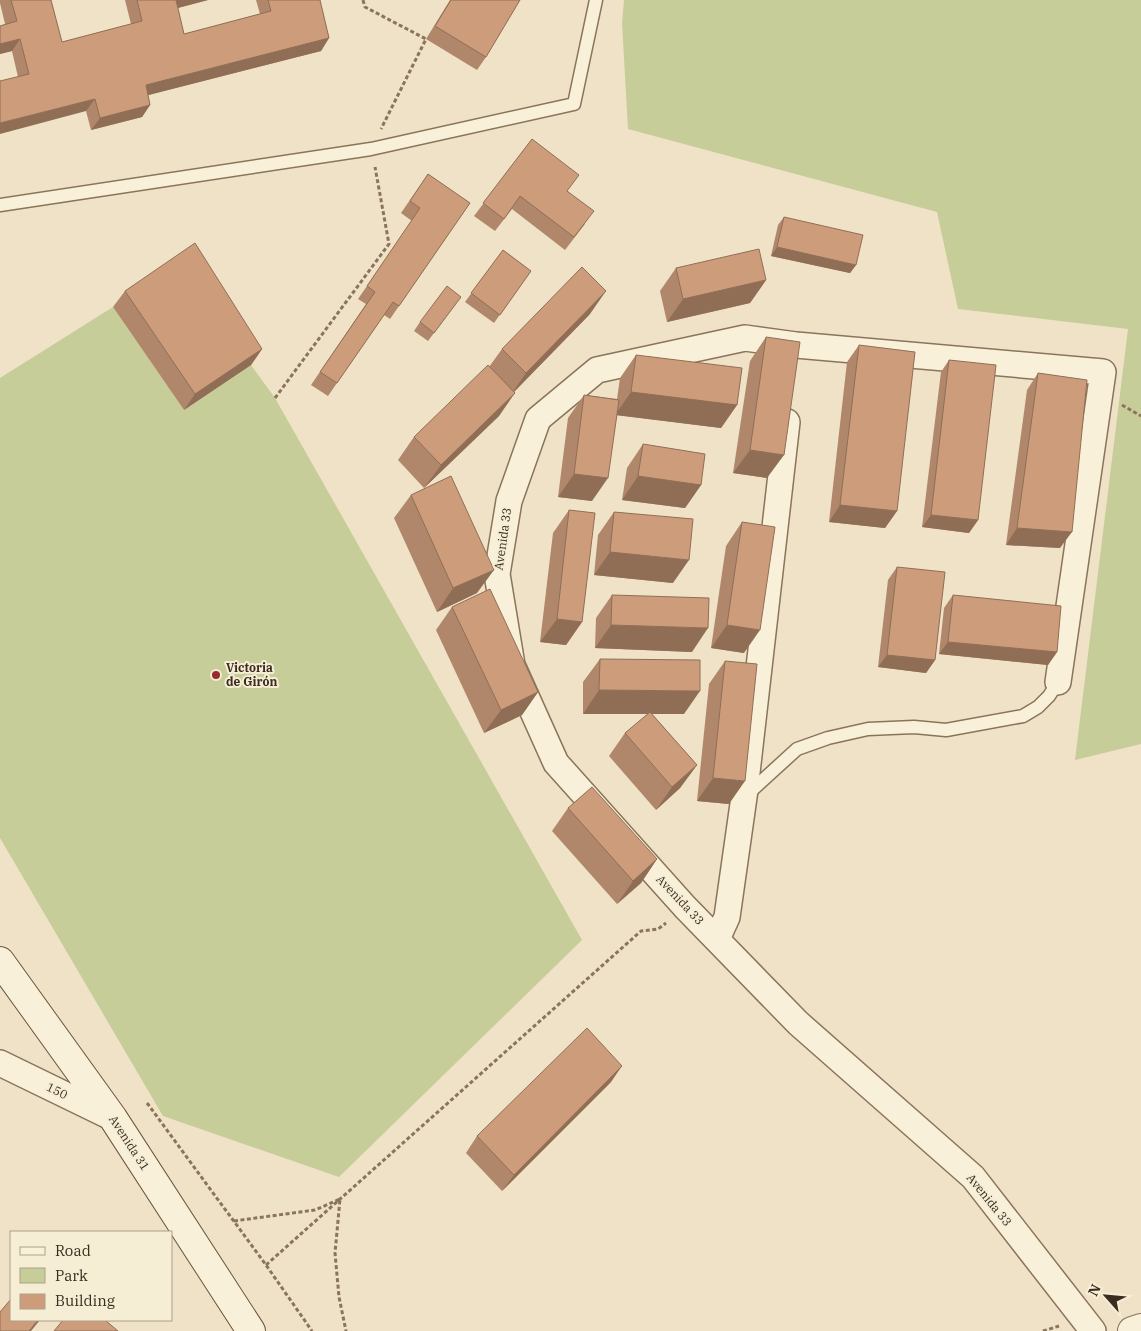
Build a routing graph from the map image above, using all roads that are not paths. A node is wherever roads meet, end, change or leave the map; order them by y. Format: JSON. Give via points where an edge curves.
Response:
{"nodes":[{"id":1,"x":596,"y":0,"type":"edge"},
{"id":2,"x":0,"y":205,"type":"edge"},
{"id":3,"x":789,"y":404,"type":"edge"},
{"id":4,"x":1058,"y":682,"type":"joint"},
{"id":5,"x":745,"y":790,"type":"junction"},
{"id":6,"x":717,"y":939,"type":"junction"},
{"id":7,"x":0,"y":961,"type":"edge"},
{"id":8,"x":0,"y":1063,"type":"edge"},
{"id":9,"x":113,"y":1118,"type":"junction"},
{"id":10,"x":1141,"y":1328,"type":"edge"},
{"id":11,"x":251,"y":1331,"type":"edge"},
{"id":12,"x":1093,"y":1331,"type":"edge"},
{"id":13,"x":1132,"y":1331,"type":"edge"}],
"edges":[{"from":1,"to":2,"type":"lane","via":[[574,104],[371,149]]},
{"from":3,"to":5,"type":"street","name":"Avenida 33"},
{"from":4,"to":5,"type":"lane","via":[[1038,707],[1023,716],[946,730],[914,727],[868,729],[796,749],[752,790]]},
{"from":4,"to":6,"type":"street","name":"Avenida 33","via":[[1103,372],[795,355],[745,338],[597,370],[538,419],[509,501],[497,574],[512,665],[556,763]]},
{"from":5,"to":6,"type":"street","name":"Avenida 33","via":[[727,917]]},
{"from":6,"to":12,"type":"street","name":"Avenida 33","via":[[798,1023],[973,1177]]},
{"from":7,"to":9,"type":"main road","name":"Avenida 31"},
{"from":8,"to":9,"type":"street","name":"150"},
{"from":9,"to":11,"type":"main road","name":"Avenida 31"},
{"from":10,"to":13,"type":"main road"}]}
